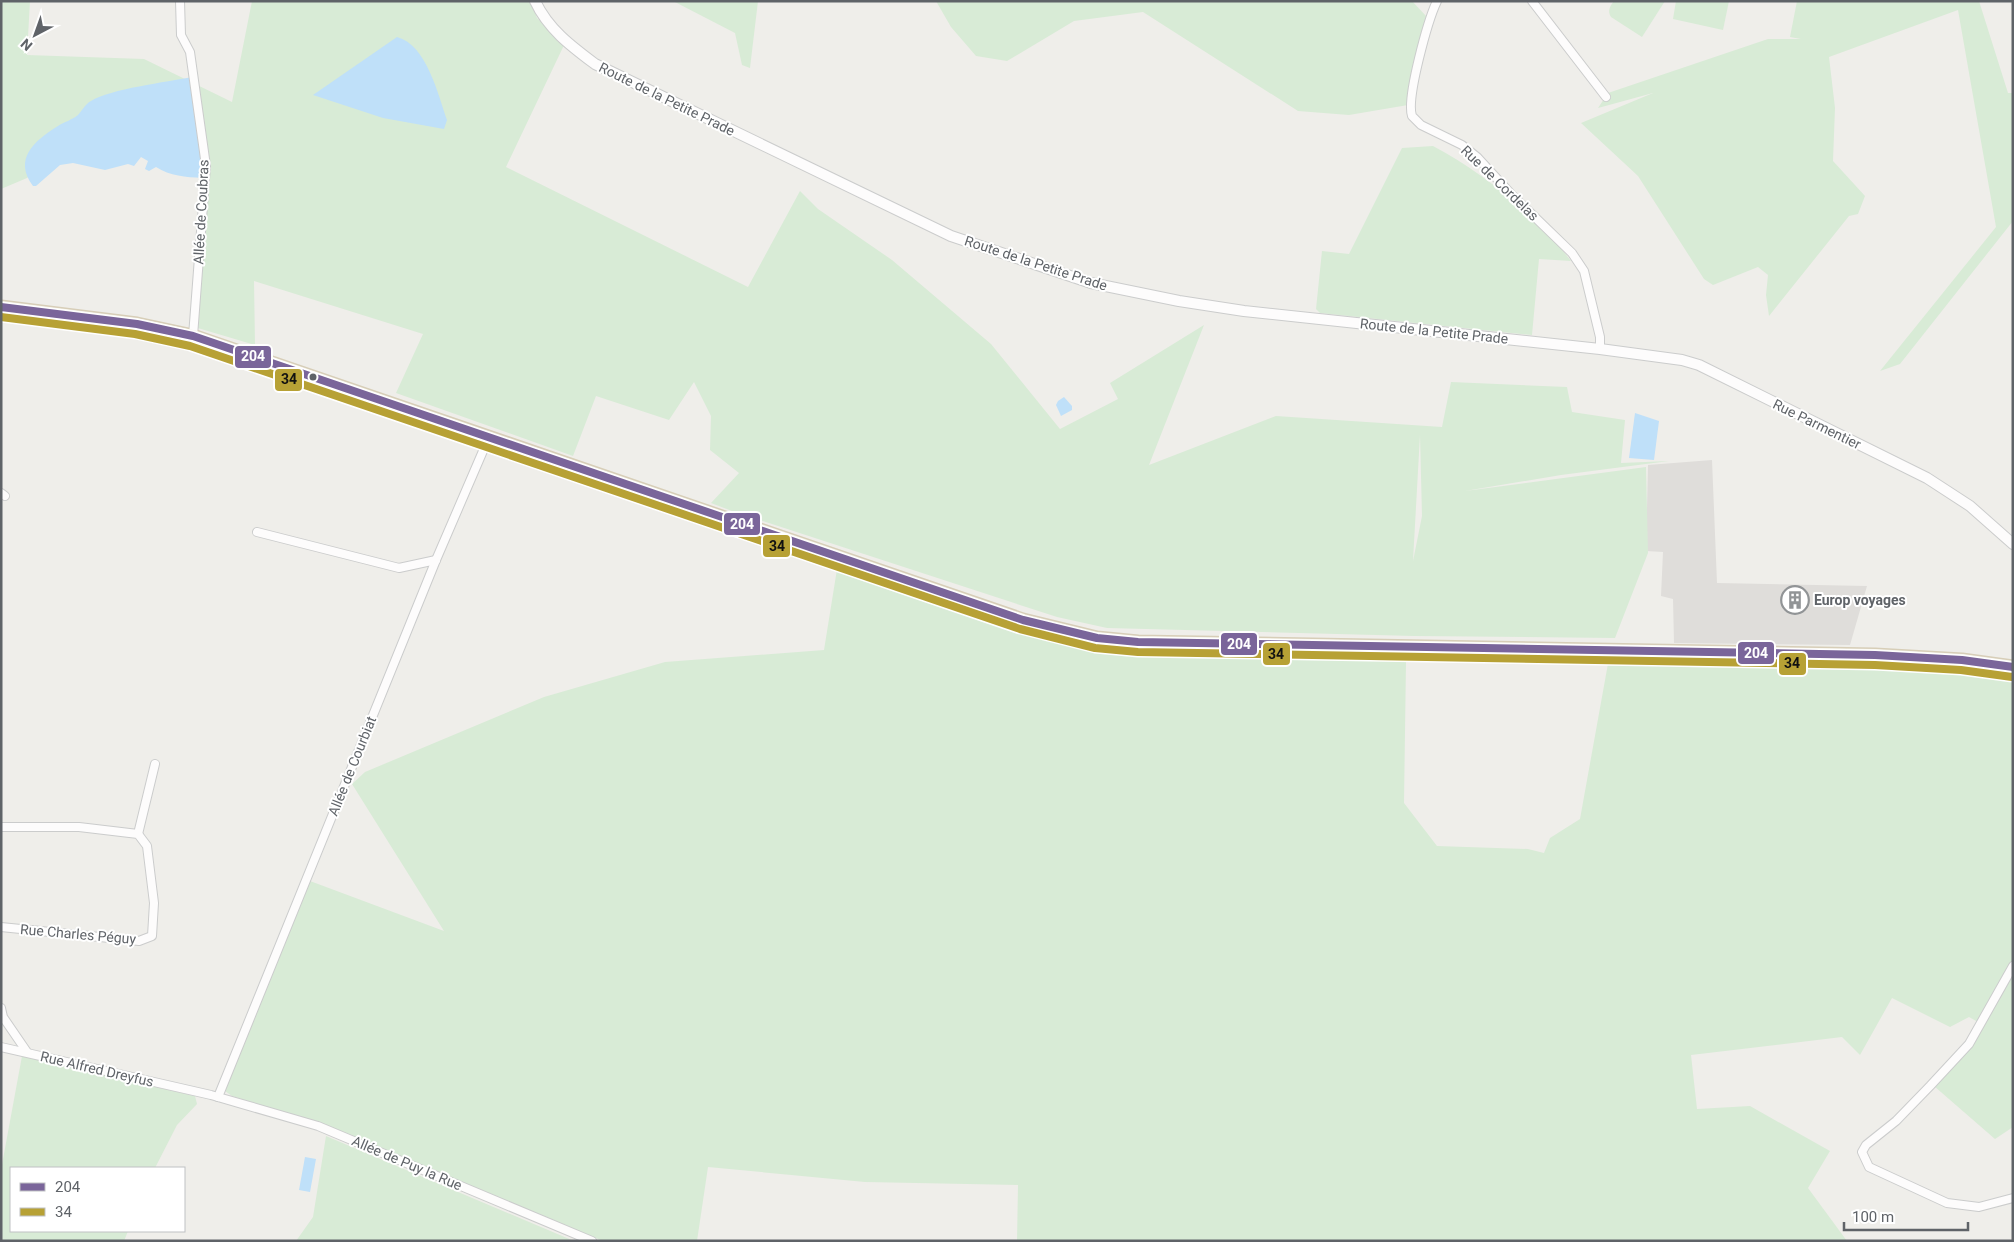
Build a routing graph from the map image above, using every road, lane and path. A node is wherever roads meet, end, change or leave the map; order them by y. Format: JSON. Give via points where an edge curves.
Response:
{"nodes":[{"id":1,"x":180,"y":1,"type":"edge"},
{"id":2,"x":535,"y":1,"type":"edge"},
{"id":3,"x":1437,"y":1,"type":"edge"},
{"id":4,"x":1532,"y":1,"type":"edge"},
{"id":5,"x":1606,"y":97,"type":"dead end"},
{"id":6,"x":1,"y":308,"type":"edge"},
{"id":7,"x":193,"y":336,"type":"junction"},
{"id":8,"x":1600,"y":349,"type":"junction"},
{"id":9,"x":489,"y":437,"type":"junction"},
{"id":10,"x":256,"y":532,"type":"dead end"},
{"id":11,"x":2013,"y":544,"type":"edge"},
{"id":12,"x":436,"y":560,"type":"junction"},
{"id":13,"x":2013,"y":667,"type":"edge"},
{"id":14,"x":155,"y":764,"type":"dead end"},
{"id":15,"x":1,"y":828,"type":"edge"},
{"id":16,"x":138,"y":834,"type":"junction"},
{"id":17,"x":1,"y":927,"type":"edge"},
{"id":18,"x":2013,"y":966,"type":"edge"},
{"id":19,"x":1,"y":1008,"type":"edge"},
{"id":20,"x":1,"y":1047,"type":"edge"},
{"id":21,"x":27,"y":1052,"type":"junction"},
{"id":22,"x":218,"y":1097,"type":"junction"},
{"id":23,"x":2013,"y":1198,"type":"edge"},
{"id":24,"x":592,"y":1241,"type":"edge"}],
"edges":[{"from":1,"to":7,"type":"street","name":"Allée de Coubras","via":[[181,35],[190,52],[206,166]]},
{"from":2,"to":8,"type":"street","name":"Route de la Petite Prade","via":[[551,27],[595,64],[950,236],[1091,283],[1244,311]]},
{"from":3,"to":8,"type":"street","name":"Rue de Cordelas","via":[[1424,38],[1411,101],[1412,116],[1420,125],[1462,145],[1477,157],[1572,253],[1584,271]]},
{"from":4,"to":5,"type":"street"},
{"from":6,"to":7,"type":"main road","via":[[138,324]]},
{"from":7,"to":9,"type":"main road"},
{"from":8,"to":11,"type":"street","name":"Rue Parmentier","via":[[1699,365],[1927,478],[1970,506]]},
{"from":9,"to":12,"type":"street","name":"Allée de Courbiat"},
{"from":9,"to":13,"type":"main road","via":[[1023,620],[1097,638],[1148,642],[1875,655],[1962,660]]},
{"from":10,"to":12,"type":"street","via":[[399,568]]},
{"from":12,"to":22,"type":"street","name":"Allée de Courbiat"},
{"from":14,"to":16,"type":"street"},
{"from":15,"to":16,"type":"street","via":[[79,827]]},
{"from":16,"to":17,"type":"street","name":"Rue Charles Péguy","via":[[147,846],[154,903],[152,936],[139,941]]},
{"from":18,"to":23,"type":"street","via":[[1969,1044],[1862,1152],[1869,1167],[1948,1203],[1979,1207]]},
{"from":19,"to":21,"type":"street","name":"Rue Alfred Dreyfus","via":[[3,1018]]},
{"from":20,"to":21,"type":"street"},
{"from":21,"to":22,"type":"street","name":"Rue Alfred Dreyfus"},
{"from":22,"to":24,"type":"street","name":"Allée de Puy la Rue","via":[[318,1126]]}]}
